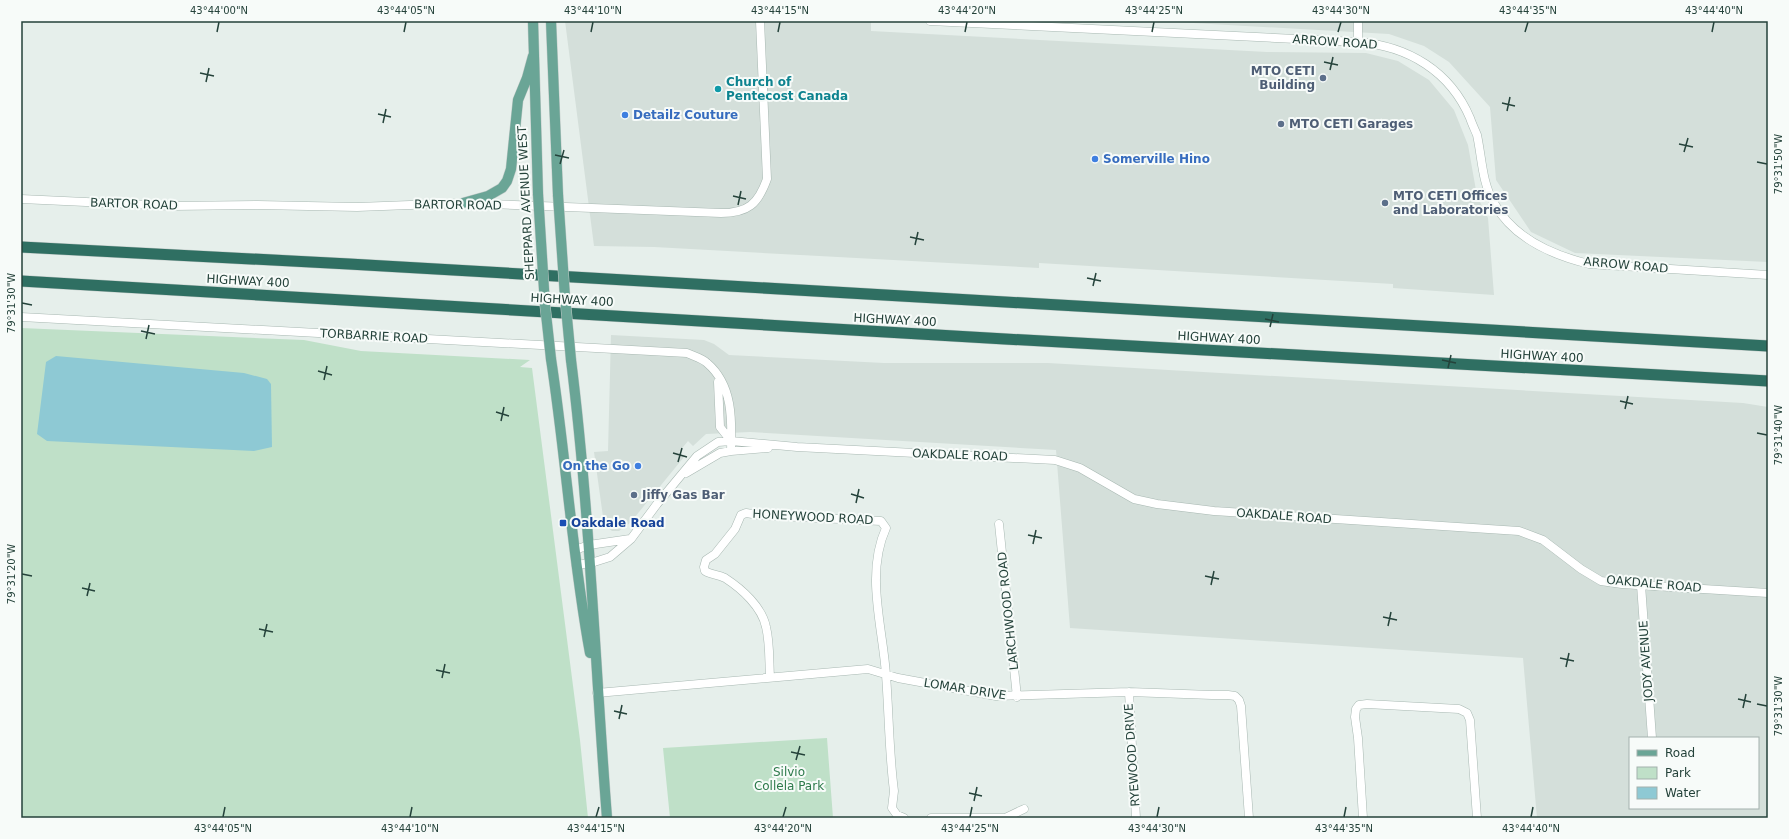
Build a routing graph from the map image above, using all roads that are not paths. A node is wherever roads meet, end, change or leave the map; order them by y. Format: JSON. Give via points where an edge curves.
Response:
{"nodes":[{"id":1,"x":533,"y":21,"type":"edge"},
{"id":2,"x":551,"y":21,"type":"edge"},
{"id":3,"x":760,"y":21,"type":"edge"},
{"id":4,"x":930,"y":21,"type":"edge"},
{"id":5,"x":1358,"y":21,"type":"edge"},
{"id":6,"x":1358,"y":42,"type":"junction"},
{"id":7,"x":533,"y":56,"type":"junction"},
{"id":8,"x":21,"y":199,"type":"edge"},
{"id":9,"x":463,"y":203,"type":"junction"},
{"id":10,"x":21,"y":247,"type":"edge"},
{"id":11,"x":1768,"y":275,"type":"edge"},
{"id":12,"x":21,"y":281,"type":"edge"},
{"id":13,"x":21,"y":317,"type":"edge"},
{"id":14,"x":1768,"y":346,"type":"edge"},
{"id":15,"x":718,"y":377,"type":"junction"},
{"id":16,"x":1768,"y":381,"type":"edge"},
{"id":17,"x":731,"y":440,"type":"junction"},
{"id":18,"x":797,"y":447,"type":"junction"},
{"id":19,"x":731,"y":451,"type":"junction"},
{"id":20,"x":680,"y":477,"type":"junction"},
{"id":21,"x":999,"y":524,"type":"dead end"},
{"id":22,"x":631,"y":539,"type":"junction"},
{"id":23,"x":589,"y":545,"type":"junction"},
{"id":24,"x":575,"y":550,"type":"junction"},
{"id":25,"x":591,"y":563,"type":"junction"},
{"id":26,"x":576,"y":565,"type":"junction"},
{"id":27,"x":1640,"y":585,"type":"junction"},
{"id":28,"x":1768,"y":593,"type":"edge"},
{"id":29,"x":886,"y":675,"type":"junction"},
{"id":30,"x":770,"y":677,"type":"junction"},
{"id":31,"x":1128,"y":692,"type":"junction"},
{"id":32,"x":597,"y":693,"type":"junction"},
{"id":33,"x":1016,"y":697,"type":"junction"},
{"id":34,"x":1652,"y":737,"type":"edge"},
{"id":35,"x":1024,"y":809,"type":"dead end"},
{"id":36,"x":607,"y":818,"type":"edge"},
{"id":37,"x":904,"y":818,"type":"edge"},
{"id":38,"x":931,"y":818,"type":"edge"},
{"id":39,"x":1136,"y":818,"type":"edge"},
{"id":40,"x":1249,"y":818,"type":"edge"},
{"id":41,"x":1363,"y":818,"type":"edge"},
{"id":42,"x":1477,"y":818,"type":"edge"}],
"edges":[{"from":1,"to":7,"type":"main road","name":"SHEPPARD AVENUE WEST"},
{"from":2,"to":23,"type":"main road","name":"SHEPPARD AVENUE WEST","bridge":true,"via":[[565,297]]},
{"from":3,"to":9,"type":"street","name":"BARTOR ROAD","via":[[767,179],[762,194],[753,204],[743,210],[721,213]]},
{"from":4,"to":6,"type":"street","name":"ARROW ROAD"},
{"from":5,"to":6,"type":"street"},
{"from":6,"to":11,"type":"street","name":"ARROW ROAD","via":[[1372,43],[1410,55],[1437,72],[1450,84],[1460,98],[1476,134],[1488,190],[1494,204],[1508,222],[1533,243],[1589,264]]},
{"from":7,"to":9,"type":"main road","via":[[518,100],[507,181],[502,188],[488,196]]},
{"from":7,"to":24,"type":"main road","name":"SHEPPARD AVENUE WEST","bridge":true,"via":[[545,305]]},
{"from":8,"to":9,"type":"street","name":"BARTOR ROAD","via":[[172,206],[357,207]]},
{"from":10,"to":14,"type":"highway","name":"HIGHWAY 400"},
{"from":12,"to":16,"type":"highway","name":"HIGHWAY 400"},
{"from":13,"to":15,"type":"street","name":"TORBARRIE ROAD","via":[[687,353],[706,362]]},
{"from":15,"to":17,"type":"street","name":"TORBARRIE ROAD","via":[[729,397]]},
{"from":15,"to":17,"type":"street","via":[[720,427]]},
{"from":17,"to":18,"type":"street","name":"OAKDALE ROAD"},
{"from":17,"to":19,"type":"street","name":"TORBARRIE ROAD"},
{"from":17,"to":20,"type":"street","name":"OAKDALE ROAD","via":[[718,442],[697,456]]},
{"from":18,"to":19,"type":"street","name":"OAKDALE ROAD"},
{"from":18,"to":27,"type":"street","name":"OAKDALE ROAD","via":[[1055,460],[1080,468],[1134,499],[1157,504],[1214,511],[1519,532],[1543,540],[1601,581]]},
{"from":19,"to":20,"type":"street","name":"OAKDALE ROAD","via":[[720,453]]},
{"from":20,"to":22,"type":"street","name":"OAKDALE ROAD"},
{"from":21,"to":33,"type":"street","name":"LARCHWOOD ROAD"},
{"from":22,"to":23,"type":"street"},
{"from":22,"to":25,"type":"street","name":"OAKDALE ROAD","via":[[610,557]]},
{"from":23,"to":24,"type":"street"},
{"from":23,"to":25,"type":"main road","name":"SHEPPARD AVENUE WEST"},
{"from":24,"to":26,"type":"main road","name":"SHEPPARD AVENUE WEST"},
{"from":25,"to":26,"type":"street","name":"OAKDALE ROAD"},
{"from":25,"to":32,"type":"main road","name":"SHEPPARD AVENUE WEST"},
{"from":26,"to":32,"type":"main road","name":"SHEPPARD AVENUE WEST"},
{"from":27,"to":28,"type":"street","name":"OAKDALE ROAD"},
{"from":27,"to":34,"type":"street","name":"JODY AVENUE"},
{"from":29,"to":30,"type":"street","name":"LOMAR DRIVE","via":[[868,669]]},
{"from":29,"to":30,"type":"street","name":"HONEYWOOD ROAD","via":[[876,588],[879,544],[886,528],[881,521],[746,513],[741,516],[735,529],[715,554],[706,560],[704,569],[709,573],[721,575],[738,587],[763,618],[767,627]]},
{"from":29,"to":33,"type":"street","name":"LOMAR DRIVE","via":[[996,696]]},
{"from":29,"to":37,"type":"street","name":"HONEYWOOD ROAD","via":[[894,791],[892,808]]},
{"from":30,"to":32,"type":"street","name":"LOMAR DRIVE"},
{"from":31,"to":33,"type":"street","name":"LOMAR DRIVE"},
{"from":31,"to":39,"type":"street","name":"RYEWOOD DRIVE"},
{"from":31,"to":40,"type":"street","name":"LOMAR DRIVE","via":[[1228,695],[1239,700]]},
{"from":32,"to":36,"type":"main road","name":"SHEPPARD AVENUE WEST"},
{"from":35,"to":38,"type":"street","via":[[1005,818]]},
{"from":41,"to":42,"type":"street","via":[[1355,717],[1359,705],[1367,704],[1459,709],[1467,713],[1470,720]]}]}
